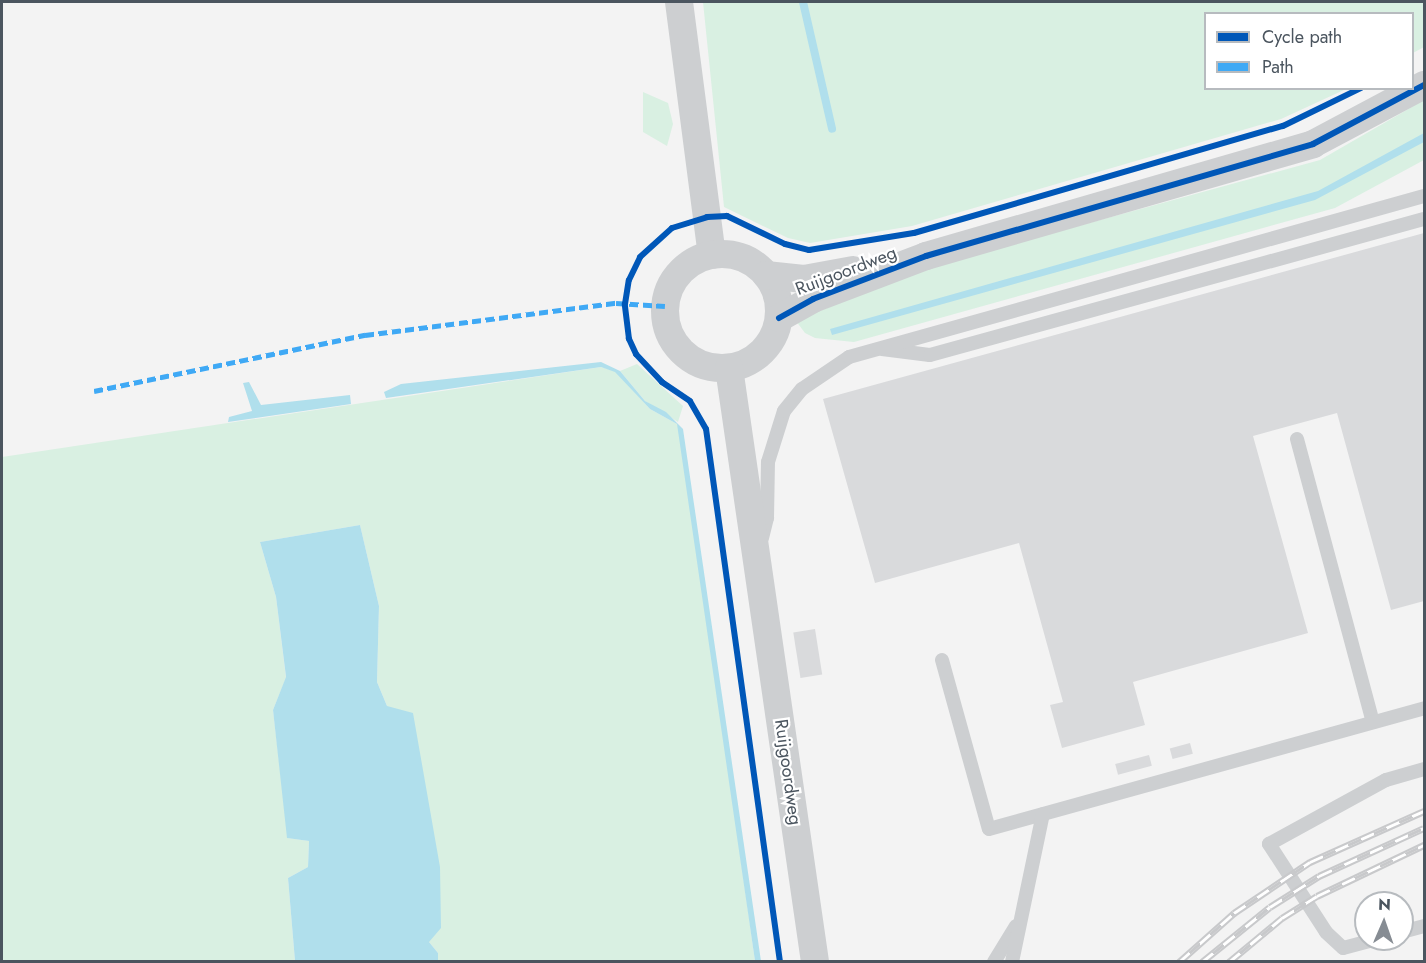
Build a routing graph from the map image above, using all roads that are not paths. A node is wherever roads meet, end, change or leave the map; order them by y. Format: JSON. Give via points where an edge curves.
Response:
{"nodes":[{"id":1,"x":679,"y":2,"type":"edge"},
{"id":2,"x":1425,"y":85,"type":"edge"},
{"id":3,"x":1425,"y":196,"type":"edge"},
{"id":4,"x":1425,"y":219,"type":"edge"},
{"id":5,"x":712,"y":255,"type":"junction"},
{"id":6,"x":926,"y":256,"type":"junction"},
{"id":7,"x":766,"y":275,"type":"junction"},
{"id":8,"x":778,"y":318,"type":"junction"},
{"id":9,"x":877,"y":348,"type":"junction"},
{"id":10,"x":729,"y":368,"type":"junction"},
{"id":11,"x":1296,"y":439,"type":"dead end"},
{"id":12,"x":757,"y":558,"type":"junction"},
{"id":13,"x":942,"y":660,"type":"dead end"},
{"id":14,"x":1425,"y":708,"type":"edge"},
{"id":15,"x":1373,"y":722,"type":"junction"},
{"id":16,"x":1425,"y":769,"type":"edge"},
{"id":17,"x":1043,"y":814,"type":"junction"},
{"id":18,"x":1022,"y":916,"type":"junction"},
{"id":19,"x":1354,"y":945,"type":"edge"},
{"id":20,"x":815,"y":962,"type":"edge"},
{"id":21,"x":994,"y":962,"type":"edge"},
{"id":22,"x":1012,"y":962,"type":"edge"}],
"edges":[{"from":1,"to":5,"type":"street"},
{"from":2,"to":6,"type":"street","via":[[1313,144]]},
{"from":3,"to":9,"type":"lane"},
{"from":4,"to":9,"type":"lane","via":[[930,355]]},
{"from":5,"to":7,"type":"street","via":[[741,258]]},
{"from":5,"to":10,"type":"street","via":[[675,278],[668,291],[665,320],[677,347],[688,357],[700,364]]},
{"from":6,"to":7,"type":"street","name":"Ruijgoordweg","via":[[804,279]]},
{"from":6,"to":8,"type":"street","name":"Ruijgoordweg","via":[[813,299]]},
{"from":7,"to":8,"type":"street","via":[[774,288]]},
{"from":8,"to":10,"type":"street","via":[[767,346],[744,364]]},
{"from":9,"to":12,"type":"lane","via":[[825,370],[784,411],[768,462],[767,518]]},
{"from":10,"to":12,"type":"street","name":"Ruijgoordweg"},
{"from":11,"to":15,"type":"lane"},
{"from":12,"to":20,"type":"street","name":"Ruijgoordweg"},
{"from":13,"to":17,"type":"lane","via":[[989,829]]},
{"from":14,"to":15,"type":"lane"},
{"from":15,"to":17,"type":"lane"},
{"from":16,"to":19,"type":"lane","via":[[1386,780],[1269,844],[1326,932],[1343,948]]},
{"from":17,"to":18,"type":"lane"},
{"from":18,"to":21,"type":"lane"},
{"from":18,"to":22,"type":"lane"}]}
